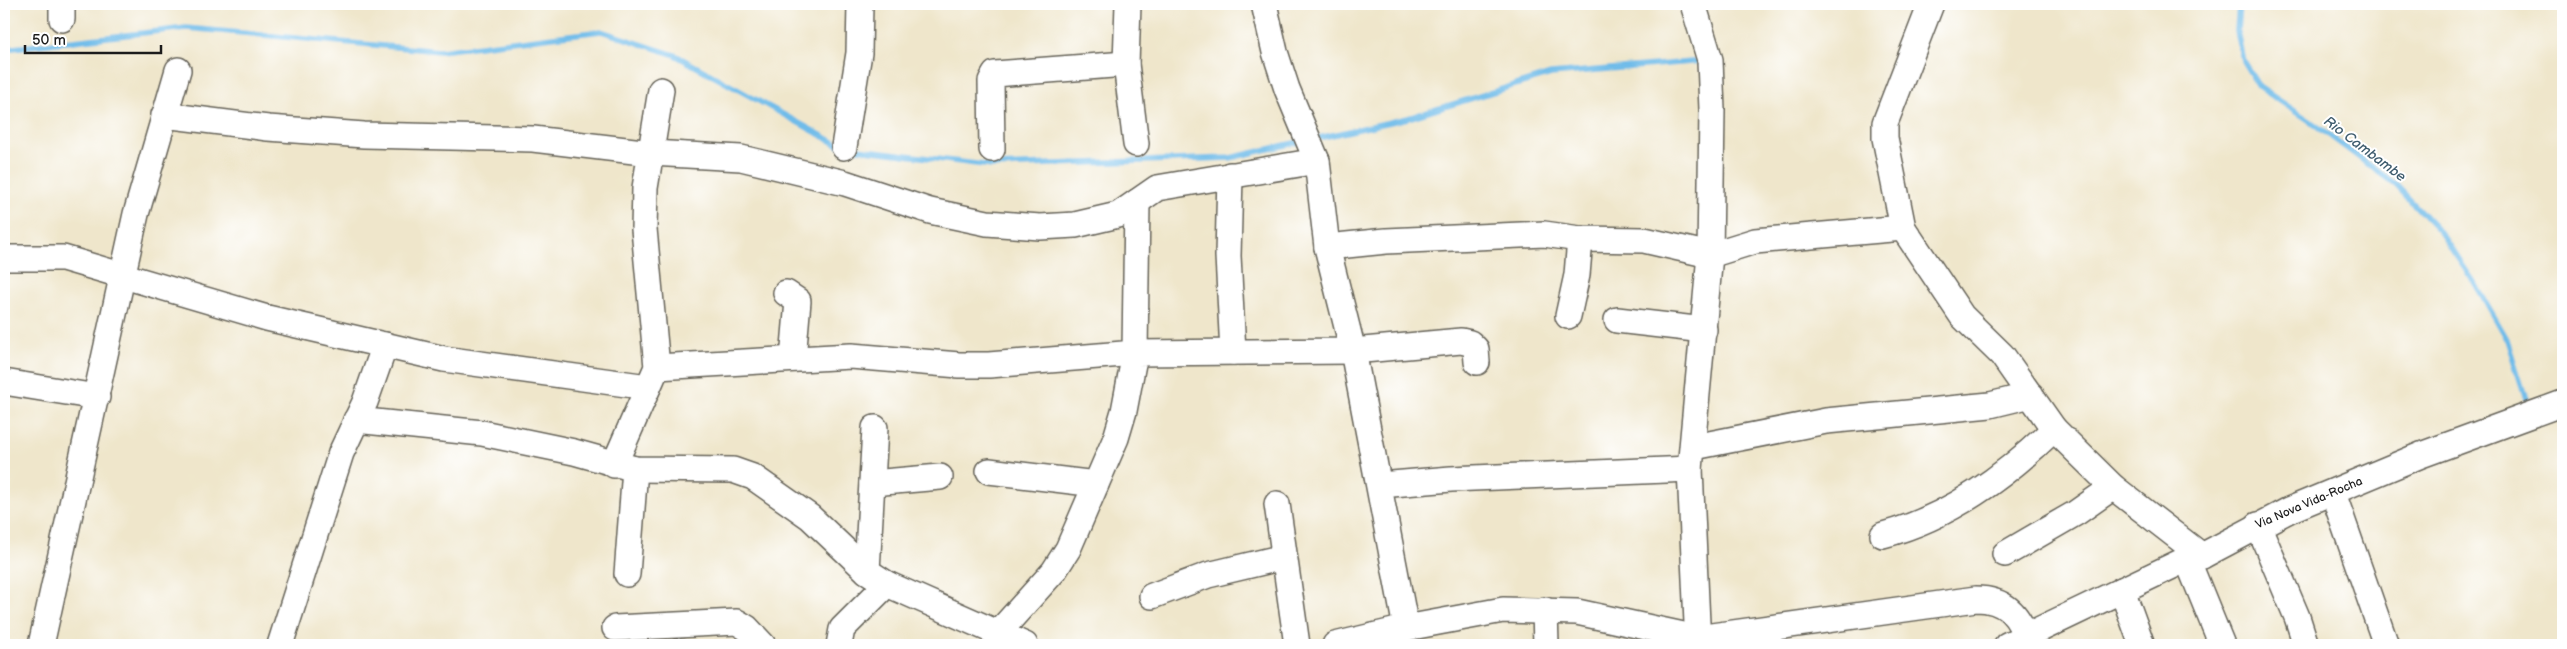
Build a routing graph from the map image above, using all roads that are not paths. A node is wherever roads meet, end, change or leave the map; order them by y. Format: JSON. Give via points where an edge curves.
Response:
{"nodes":[{"id":1,"x":860,"y":4,"type":"edge"},
{"id":2,"x":1128,"y":4,"type":"edge"},
{"id":3,"x":1264,"y":4,"type":"edge"},
{"id":4,"x":1693,"y":4,"type":"edge"},
{"id":5,"x":1931,"y":4,"type":"edge"},
{"id":6,"x":1126,"y":64,"type":"junction"},
{"id":7,"x":178,"y":70,"type":"dead end"},
{"id":8,"x":661,"y":90,"type":"dead end"},
{"id":9,"x":164,"y":116,"type":"junction"},
{"id":10,"x":1136,"y":144,"type":"dead end"},
{"id":11,"x":844,"y":148,"type":"dead end"},
{"id":12,"x":992,"y":149,"type":"dead end"},
{"id":13,"x":651,"y":153,"type":"junction"},
{"id":14,"x":1317,"y":162,"type":"junction"},
{"id":15,"x":1230,"y":175,"type":"junction"},
{"id":16,"x":1137,"y":202,"type":"junction"},
{"id":17,"x":1902,"y":228,"type":"junction"},
{"id":18,"x":1580,"y":239,"type":"junction"},
{"id":19,"x":1327,"y":247,"type":"junction"},
{"id":20,"x":1710,"y":255,"type":"junction"},
{"id":21,"x":4,"y":258,"type":"edge"},
{"id":22,"x":124,"y":276,"type":"junction"},
{"id":23,"x":786,"y":293,"type":"dead end"},
{"id":24,"x":1568,"y":316,"type":"dead end"},
{"id":25,"x":1617,"y":320,"type":"dead end"},
{"id":26,"x":1704,"y":330,"type":"junction"},
{"id":27,"x":385,"y":345,"type":"junction"},
{"id":28,"x":1353,"y":350,"type":"junction"},
{"id":29,"x":1233,"y":352,"type":"junction"},
{"id":30,"x":1135,"y":353,"type":"junction"},
{"id":31,"x":793,"y":359,"type":"junction"},
{"id":32,"x":1477,"y":362,"type":"dead end"},
{"id":33,"x":652,"y":377,"type":"junction"},
{"id":34,"x":4,"y":382,"type":"edge"},
{"id":35,"x":97,"y":396,"type":"junction"},
{"id":36,"x":2031,"y":396,"type":"junction"},
{"id":37,"x":2561,"y":403,"type":"edge"},
{"id":38,"x":356,"y":420,"type":"junction"},
{"id":39,"x":875,"y":428,"type":"dead end"},
{"id":40,"x":2054,"y":429,"type":"junction"},
{"id":41,"x":1692,"y":458,"type":"junction"},
{"id":42,"x":625,"y":467,"type":"junction"},
{"id":43,"x":989,"y":471,"type":"dead end"},
{"id":44,"x":940,"y":476,"type":"dead end"},
{"id":45,"x":872,"y":484,"type":"junction"},
{"id":46,"x":1096,"y":484,"type":"junction"},
{"id":47,"x":1380,"y":485,"type":"junction"},
{"id":48,"x":2113,"y":488,"type":"junction"},
{"id":49,"x":2334,"y":493,"type":"junction"},
{"id":50,"x":1277,"y":504,"type":"dead end"},
{"id":51,"x":2258,"y":524,"type":"junction"},
{"id":52,"x":1883,"y":536,"type":"dead end"},
{"id":53,"x":2005,"y":554,"type":"dead end"},
{"id":54,"x":1284,"y":557,"type":"junction"},
{"id":55,"x":2195,"y":557,"type":"junction"},
{"id":56,"x":627,"y":574,"type":"dead end"},
{"id":57,"x":877,"y":577,"type":"junction"},
{"id":58,"x":2122,"y":590,"type":"junction"},
{"id":59,"x":1152,"y":596,"type":"dead end"},
{"id":60,"x":1545,"y":610,"type":"junction"},
{"id":61,"x":615,"y":628,"type":"dead end"},
{"id":62,"x":1406,"y":628,"type":"junction"},
{"id":63,"x":999,"y":632,"type":"junction"},
{"id":64,"x":1636,"y":635,"type":"edge"},
{"id":65,"x":1697,"y":642,"type":"edge"},
{"id":66,"x":2020,"y":642,"type":"edge"},
{"id":67,"x":41,"y":645,"type":"edge"},
{"id":68,"x":280,"y":645,"type":"edge"},
{"id":69,"x":764,"y":645,"type":"edge"},
{"id":70,"x":839,"y":645,"type":"edge"},
{"id":71,"x":1025,"y":645,"type":"edge"},
{"id":72,"x":1298,"y":645,"type":"edge"},
{"id":73,"x":1335,"y":645,"type":"edge"},
{"id":74,"x":1546,"y":645,"type":"edge"},
{"id":75,"x":2142,"y":645,"type":"edge"},
{"id":76,"x":2222,"y":645,"type":"edge"},
{"id":77,"x":2306,"y":645,"type":"edge"},
{"id":78,"x":2386,"y":645,"type":"edge"}],
"edges":[{"from":1,"to":11,"type":"street","via":[[859,53]]},
{"from":2,"to":6,"type":"street"},
{"from":3,"to":14,"type":"street","via":[[1287,88]]},
{"from":4,"to":20,"type":"street","via":[[1710,60]]},
{"from":5,"to":17,"type":"street","via":[[1885,123]]},
{"from":6,"to":10,"type":"street"},
{"from":6,"to":12,"type":"street","via":[[996,74],[991,81]]},
{"from":7,"to":9,"type":"street"},
{"from":8,"to":13,"type":"street"},
{"from":9,"to":13,"type":"street","via":[[364,136],[533,139]]},
{"from":9,"to":22,"type":"street","via":[[136,214]]},
{"from":13,"to":16,"type":"street","via":[[741,158],[845,183],[930,211],[997,224],[1075,225],[1118,215]]},
{"from":13,"to":33,"type":"street","via":[[644,229]]},
{"from":14,"to":15,"type":"street"},
{"from":14,"to":19,"type":"street"},
{"from":15,"to":16,"type":"street","via":[[1157,188]]},
{"from":15,"to":29,"type":"street","via":[[1228,256]]},
{"from":16,"to":30,"type":"street"},
{"from":17,"to":20,"type":"street","via":[[1755,241]]},
{"from":17,"to":36,"type":"street","via":[[1962,316],[2002,355]]},
{"from":18,"to":19,"type":"street","via":[[1544,234]]},
{"from":18,"to":20,"type":"street","via":[[1644,240]]},
{"from":18,"to":24,"type":"street","via":[[1577,275]]},
{"from":19,"to":28,"type":"street"},
{"from":20,"to":26,"type":"street"},
{"from":21,"to":22,"type":"street","via":[[62,258]]},
{"from":22,"to":27,"type":"street","via":[[267,318]]},
{"from":22,"to":35,"type":"street"},
{"from":23,"to":31,"type":"street","via":[[798,301]]},
{"from":25,"to":26,"type":"street"},
{"from":26,"to":41,"type":"street"},
{"from":27,"to":33,"type":"street","via":[[444,359]]},
{"from":27,"to":38,"type":"street"},
{"from":28,"to":29,"type":"street"},
{"from":28,"to":32,"type":"street","via":[[1461,341],[1476,349]]},
{"from":28,"to":47,"type":"street"},
{"from":29,"to":30,"type":"street"},
{"from":30,"to":31,"type":"street","via":[[990,365],[874,356]]},
{"from":30,"to":46,"type":"street","via":[[1119,429]]},
{"from":31,"to":33,"type":"street"},
{"from":33,"to":42,"type":"street"},
{"from":34,"to":35,"type":"street"},
{"from":35,"to":67,"type":"street"},
{"from":36,"to":40,"type":"street"},
{"from":36,"to":41,"type":"street","via":[[1990,405],[1826,421]]},
{"from":37,"to":49,"type":"street","name":"Via Nova Vida-Rocha","via":[[2421,455]]},
{"from":38,"to":42,"type":"street","via":[[482,433],[574,452]]},
{"from":38,"to":68,"type":"street","via":[[341,454]]},
{"from":39,"to":45,"type":"street"},
{"from":40,"to":48,"type":"street"},
{"from":40,"to":52,"type":"street","via":[[2004,475],[1945,512]]},
{"from":41,"to":47,"type":"street"},
{"from":41,"to":65,"type":"street"},
{"from":42,"to":56,"type":"street"},
{"from":42,"to":57,"type":"street","via":[[733,470],[753,477],[810,517]]},
{"from":43,"to":46,"type":"street"},
{"from":44,"to":45,"type":"street"},
{"from":45,"to":57,"type":"street"},
{"from":46,"to":63,"type":"street","via":[[1068,549],[1054,572]]},
{"from":47,"to":62,"type":"street"},
{"from":48,"to":53,"type":"street"},
{"from":48,"to":55,"type":"street"},
{"from":49,"to":51,"type":"street","name":"Via Nova Vida-Rocha"},
{"from":49,"to":78,"type":"street"},
{"from":50,"to":54,"type":"street"},
{"from":51,"to":55,"type":"street","name":"Via Nova Vida-Rocha"},
{"from":51,"to":77,"type":"street"},
{"from":54,"to":59,"type":"street","via":[[1208,575]]},
{"from":54,"to":72,"type":"street"},
{"from":55,"to":58,"type":"street","name":"Via Nova Vida-Rocha"},
{"from":55,"to":76,"type":"street"},
{"from":57,"to":63,"type":"street"},
{"from":57,"to":70,"type":"street","via":[[842,629]]},
{"from":58,"to":66,"type":"street","name":"Via Nova Vida-Rocha"},
{"from":58,"to":75,"type":"street"},
{"from":60,"to":62,"type":"street","via":[[1504,610]]},
{"from":60,"to":64,"type":"street","via":[[1577,612]]},
{"from":60,"to":74,"type":"street"},
{"from":61,"to":69,"type":"street","via":[[737,622]]},
{"from":62,"to":73,"type":"street"},
{"from":63,"to":71,"type":"street"},
{"from":64,"to":65,"type":"street"},
{"from":65,"to":66,"type":"street","via":[[1976,599],[1991,599],[2012,612]]}]}
